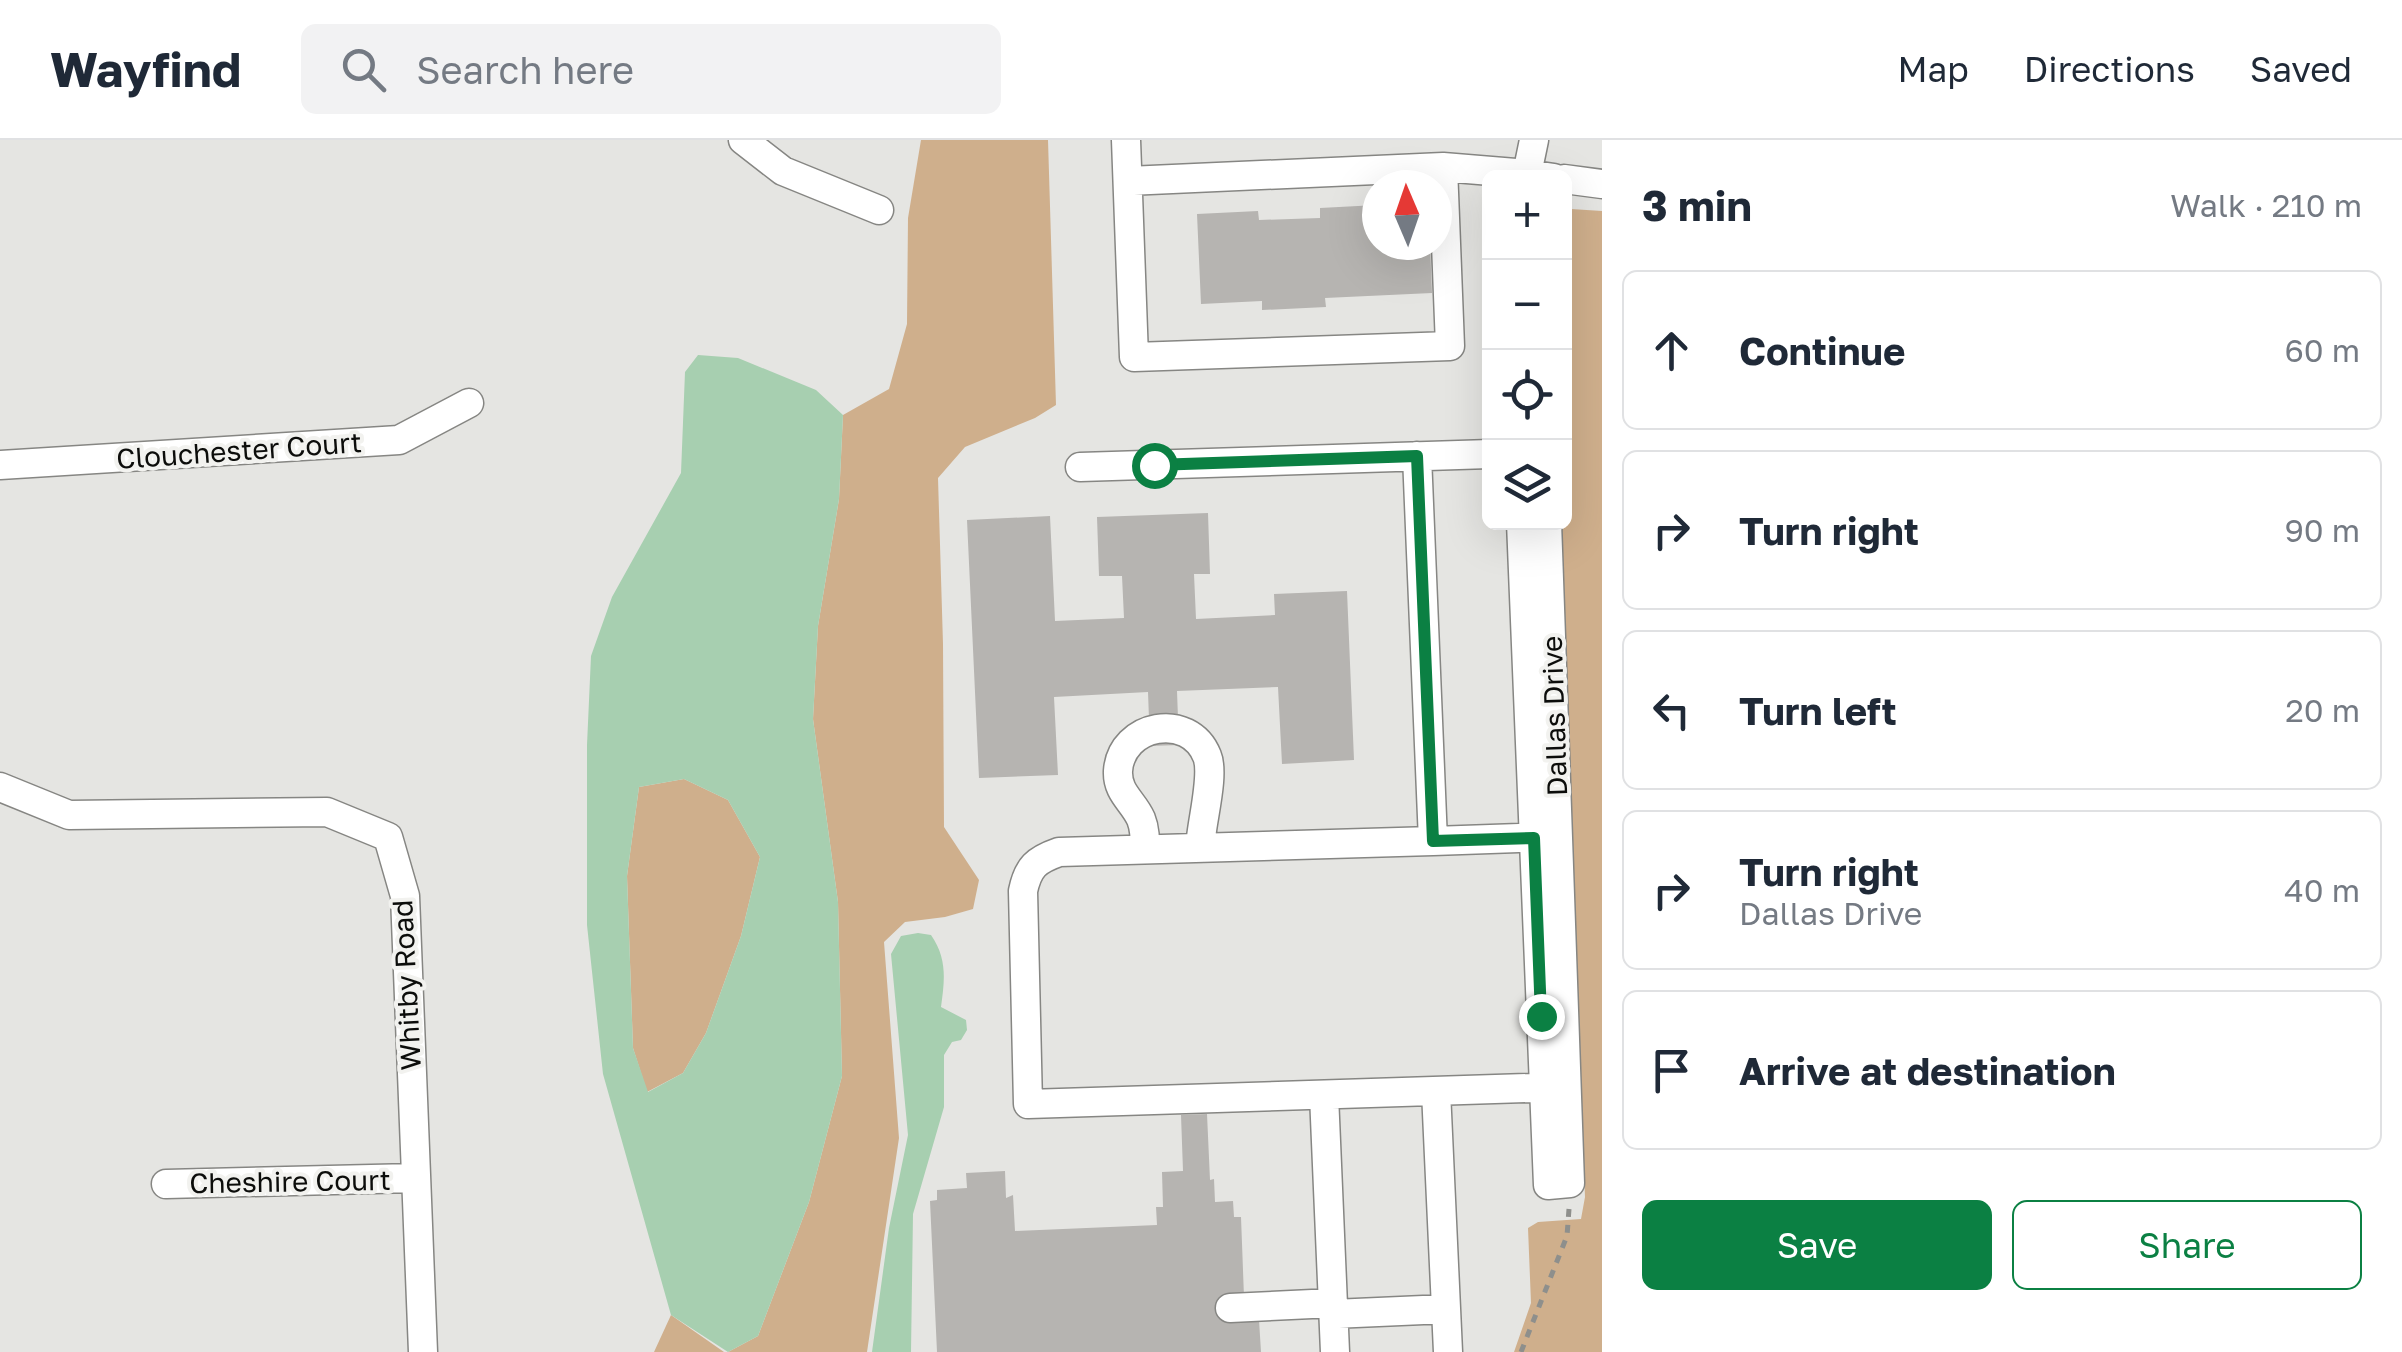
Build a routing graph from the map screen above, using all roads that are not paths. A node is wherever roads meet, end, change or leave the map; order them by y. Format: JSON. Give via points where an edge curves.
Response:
{"nodes":[{"id":1,"x":744,"y":140,"type":"edge"},
{"id":2,"x":1126,"y":140,"type":"edge"},
{"id":3,"x":1534,"y":140,"type":"edge"},
{"id":4,"x":1443,"y":167,"type":"junction"},
{"id":5,"x":1534,"y":170,"type":"edge"},
{"id":6,"x":1482,"y":171,"type":"edge"},
{"id":7,"x":1572,"y":180,"type":"edge"},
{"id":8,"x":1128,"y":181,"type":"junction"},
{"id":9,"x":1602,"y":184,"type":"edge"},
{"id":10,"x":879,"y":210,"type":"dead end"},
{"id":11,"x":469,"y":404,"type":"dead end"},
{"id":12,"x":1482,"y":454,"type":"edge"},
{"id":13,"x":1417,"y":456,"type":"junction"},
{"id":14,"x":0,"y":465,"type":"edge"},
{"id":15,"x":1080,"y":467,"type":"dead end"},
{"id":16,"x":1522,"y":530,"type":"edge"},
{"id":17,"x":1547,"y":530,"type":"edge"},
{"id":18,"x":0,"y":788,"type":"edge"},
{"id":19,"x":1546,"y":837,"type":"junction"},
{"id":20,"x":1433,"y":841,"type":"junction"},
{"id":21,"x":1200,"y":848,"type":"junction"},
{"id":22,"x":1145,"y":850,"type":"junction"},
{"id":23,"x":1556,"y":1087,"type":"junction"},
{"id":24,"x":1436,"y":1091,"type":"junction"},
{"id":25,"x":1324,"y":1095,"type":"junction"},
{"id":26,"x":414,"y":1178,"type":"junction"},
{"id":27,"x":1570,"y":1183,"type":"road end"},
{"id":28,"x":166,"y":1184,"type":"dead end"},
{"id":29,"x":1230,"y":1308,"type":"dead end"},
{"id":30,"x":1333,"y":1309,"type":"junction"},
{"id":31,"x":1446,"y":1310,"type":"junction"},
{"id":32,"x":424,"y":1352,"type":"edge"},
{"id":33,"x":1335,"y":1352,"type":"edge"},
{"id":34,"x":1448,"y":1352,"type":"edge"}],
"edges":[{"from":1,"to":10,"type":"street","via":[[783,171]]},
{"from":2,"to":8,"type":"street"},
{"from":3,"to":5,"type":"street"},
{"from":4,"to":6,"type":"street"},
{"from":4,"to":8,"type":"street"},
{"from":4,"to":8,"type":"street","via":[[1450,346],[1134,357]]},
{"from":7,"to":9,"type":"street"},
{"from":11,"to":14,"type":"street","name":"Clouchester Court","via":[[399,440]]},
{"from":12,"to":13,"type":"street"},
{"from":13,"to":15,"type":"street"},
{"from":13,"to":20,"type":"street"},
{"from":16,"to":19,"type":"street","name":"Dallas Drive"},
{"from":17,"to":19,"type":"street","name":"Dallas Drive"},
{"from":18,"to":26,"type":"street","name":"Whitby Road","via":[[69,815],[327,812],[388,837],[404,896]]},
{"from":19,"to":20,"type":"street"},
{"from":19,"to":23,"type":"street","name":"Dallas Drive"},
{"from":20,"to":21,"type":"street"},
{"from":21,"to":22,"type":"street"},
{"from":21,"to":22,"type":"street","via":[[1208,758],[1190,735],[1162,727],[1133,738],[1118,766],[1124,796],[1140,817]]},
{"from":22,"to":25,"type":"street","via":[[1059,852],[1028,871],[1028,1104]]},
{"from":23,"to":24,"type":"street"},
{"from":23,"to":27,"type":"street","name":"Dallas Drive"},
{"from":24,"to":25,"type":"street"},
{"from":24,"to":31,"type":"street"},
{"from":25,"to":30,"type":"street"},
{"from":26,"to":28,"type":"street","name":"Cheshire Court"},
{"from":26,"to":32,"type":"street","name":"Whitby Road"},
{"from":29,"to":30,"type":"street"},
{"from":30,"to":31,"type":"street"},
{"from":30,"to":33,"type":"street"},
{"from":31,"to":34,"type":"street"}]}
